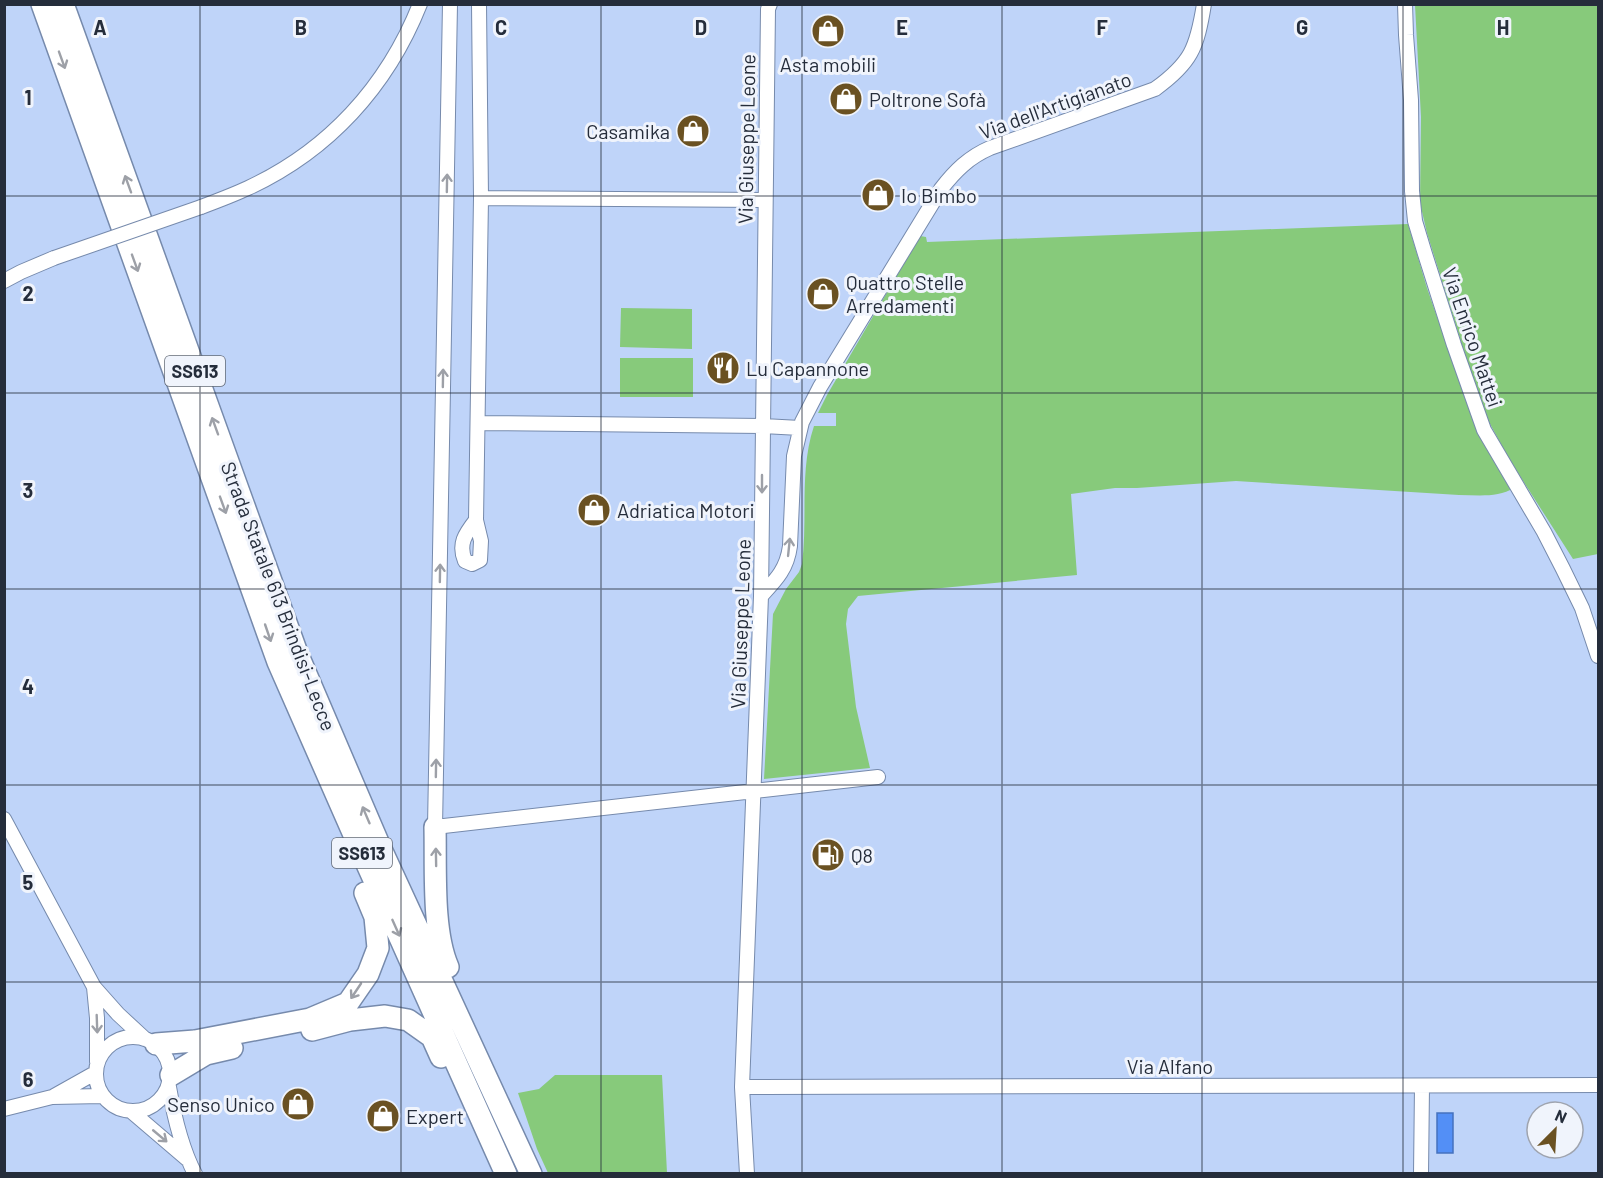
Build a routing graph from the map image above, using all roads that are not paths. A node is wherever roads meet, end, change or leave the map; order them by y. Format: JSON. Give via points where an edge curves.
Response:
{"nodes":[{"id":1,"x":42,"y":4,"type":"edge"},
{"id":2,"x":63,"y":4,"type":"edge"},
{"id":3,"x":420,"y":4,"type":"edge"},
{"id":4,"x":450,"y":4,"type":"edge"},
{"id":5,"x":479,"y":4,"type":"edge"},
{"id":6,"x":770,"y":4,"type":"edge"},
{"id":7,"x":1204,"y":4,"type":"edge"},
{"id":8,"x":1405,"y":4,"type":"edge"},
{"id":9,"x":481,"y":198,"type":"junction"},
{"id":10,"x":765,"y":200,"type":"junction"},
{"id":11,"x":4,"y":281,"type":"edge"},
{"id":12,"x":478,"y":423,"type":"junction"},
{"id":13,"x":763,"y":426,"type":"junction"},
{"id":14,"x":800,"y":428,"type":"junction"},
{"id":15,"x":476,"y":520,"type":"dead end"},
{"id":16,"x":761,"y":596,"type":"junction"},
{"id":17,"x":1599,"y":656,"type":"edge"},
{"id":18,"x":321,"y":759,"type":"junction"},
{"id":19,"x":878,"y":777,"type":"dead end"},
{"id":20,"x":754,"y":791,"type":"junction"},
{"id":21,"x":4,"y":819,"type":"edge"},
{"id":22,"x":435,"y":827,"type":"junction"},
{"id":23,"x":94,"y":987,"type":"junction"},
{"id":24,"x":151,"y":1041,"type":"junction"},
{"id":25,"x":96,"y":1067,"type":"junction"},
{"id":26,"x":170,"y":1081,"type":"junction"},
{"id":27,"x":1599,"y":1085,"type":"edge"},
{"id":28,"x":742,"y":1086,"type":"junction"},
{"id":29,"x":1422,"y":1086,"type":"junction"},
{"id":30,"x":102,"y":1096,"type":"junction"},
{"id":31,"x":52,"y":1097,"type":"junction"},
{"id":32,"x":4,"y":1109,"type":"edge"},
{"id":33,"x":132,"y":1112,"type":"junction"},
{"id":34,"x":511,"y":1132,"type":"junction"},
{"id":35,"x":188,"y":1159,"type":"junction"},
{"id":36,"x":195,"y":1173,"type":"edge"},
{"id":37,"x":494,"y":1173,"type":"edge"},
{"id":38,"x":506,"y":1173,"type":"edge"},
{"id":39,"x":531,"y":1173,"type":"edge"},
{"id":40,"x":747,"y":1173,"type":"edge"},
{"id":41,"x":1421,"y":1173,"type":"edge"}],
"edges":[{"from":1,"to":18,"type":"highway","name":"Strada Statale 613 Brindisi-Lecce","number":"SS613","one_way":true,"via":[[278,662]]},
{"from":34,"to":2,"type":"highway","name":"Strada Statale 613 Brindisi-Lecce","number":"SS613","one_way":true,"via":[[380,847],[297,653]]},
{"from":3,"to":11,"type":"street","bridge":true,"via":[[375,87],[345,122],[288,166],[249,188],[54,258]]},
{"from":22,"to":4,"type":"street","one_way":true},
{"from":5,"to":9,"type":"street"},
{"from":6,"to":10,"type":"street","name":"Via Giuseppe Leone"},
{"from":7,"to":14,"type":"street","name":"Via dell'Artigianato","via":[[1191,54],[1182,68],[1155,89],[990,148],[951,176],[820,387]]},
{"from":8,"to":17,"type":"street","name":"Via Enrico Mattei","via":[[1415,222],[1484,430],[1563,569]]},
{"from":9,"to":10,"type":"street"},
{"from":9,"to":12,"type":"street"},
{"from":10,"to":13,"type":"street","name":"Via Giuseppe Leone"},
{"from":12,"to":13,"type":"street"},
{"from":12,"to":15,"type":"street"},
{"from":13,"to":14,"type":"street"},
{"from":13,"to":16,"type":"street","name":"Via Giuseppe Leone","one_way":true},
{"from":16,"to":14,"type":"street","name":"Via dell'Artigianato","one_way":true,"via":[[779,577],[788,559],[794,456]]},
{"from":16,"to":20,"type":"street","name":"Via Giuseppe Leone"},
{"from":18,"to":24,"type":"highway","one_way":true,"via":[[328,807],[375,917],[378,948],[368,974],[348,1003],[310,1019],[195,1041]]},
{"from":18,"to":38,"type":"highway","name":"Strada Statale 613 Brindisi-Lecce","number":"SS613","one_way":true},
{"from":19,"to":20,"type":"street"},
{"from":20,"to":22,"type":"street"},
{"from":20,"to":28,"type":"street","name":"Via Giuseppe Leone"},
{"from":21,"to":23,"type":"street"},
{"from":34,"to":22,"type":"highway","one_way":true,"via":[[509,1107],[440,943]]},
{"from":23,"to":24,"type":"street","via":[[118,1014]]},
{"from":23,"to":25,"type":"street","one_way":true},
{"from":24,"to":25,"type":"street","via":[[134,1036],[111,1043]]},
{"from":24,"to":26,"type":"street","via":[[164,1053]]},
{"from":25,"to":30,"type":"street"},
{"from":25,"to":31,"type":"street"},
{"from":26,"to":33,"type":"street","via":[[163,1097],[154,1105]]},
{"from":26,"to":35,"type":"street","via":[[173,1110]]},
{"from":26,"to":37,"type":"highway","via":[[206,1054],[350,1020],[386,1016],[408,1020],[432,1037]]},
{"from":27,"to":29,"type":"street","name":"Via Alfano"},
{"from":28,"to":29,"type":"street","name":"Via Alfano"},
{"from":28,"to":40,"type":"street","name":"Via Giuseppe Leone"},
{"from":29,"to":41,"type":"street"},
{"from":30,"to":31,"type":"street"},
{"from":30,"to":33,"type":"street","via":[[120,1110]]},
{"from":31,"to":32,"type":"street"},
{"from":33,"to":35,"type":"street","one_way":true},
{"from":34,"to":39,"type":"highway","name":"Strada Statale 613 Brindisi-Lecce","number":"SS613"},
{"from":35,"to":36,"type":"street"}]}
